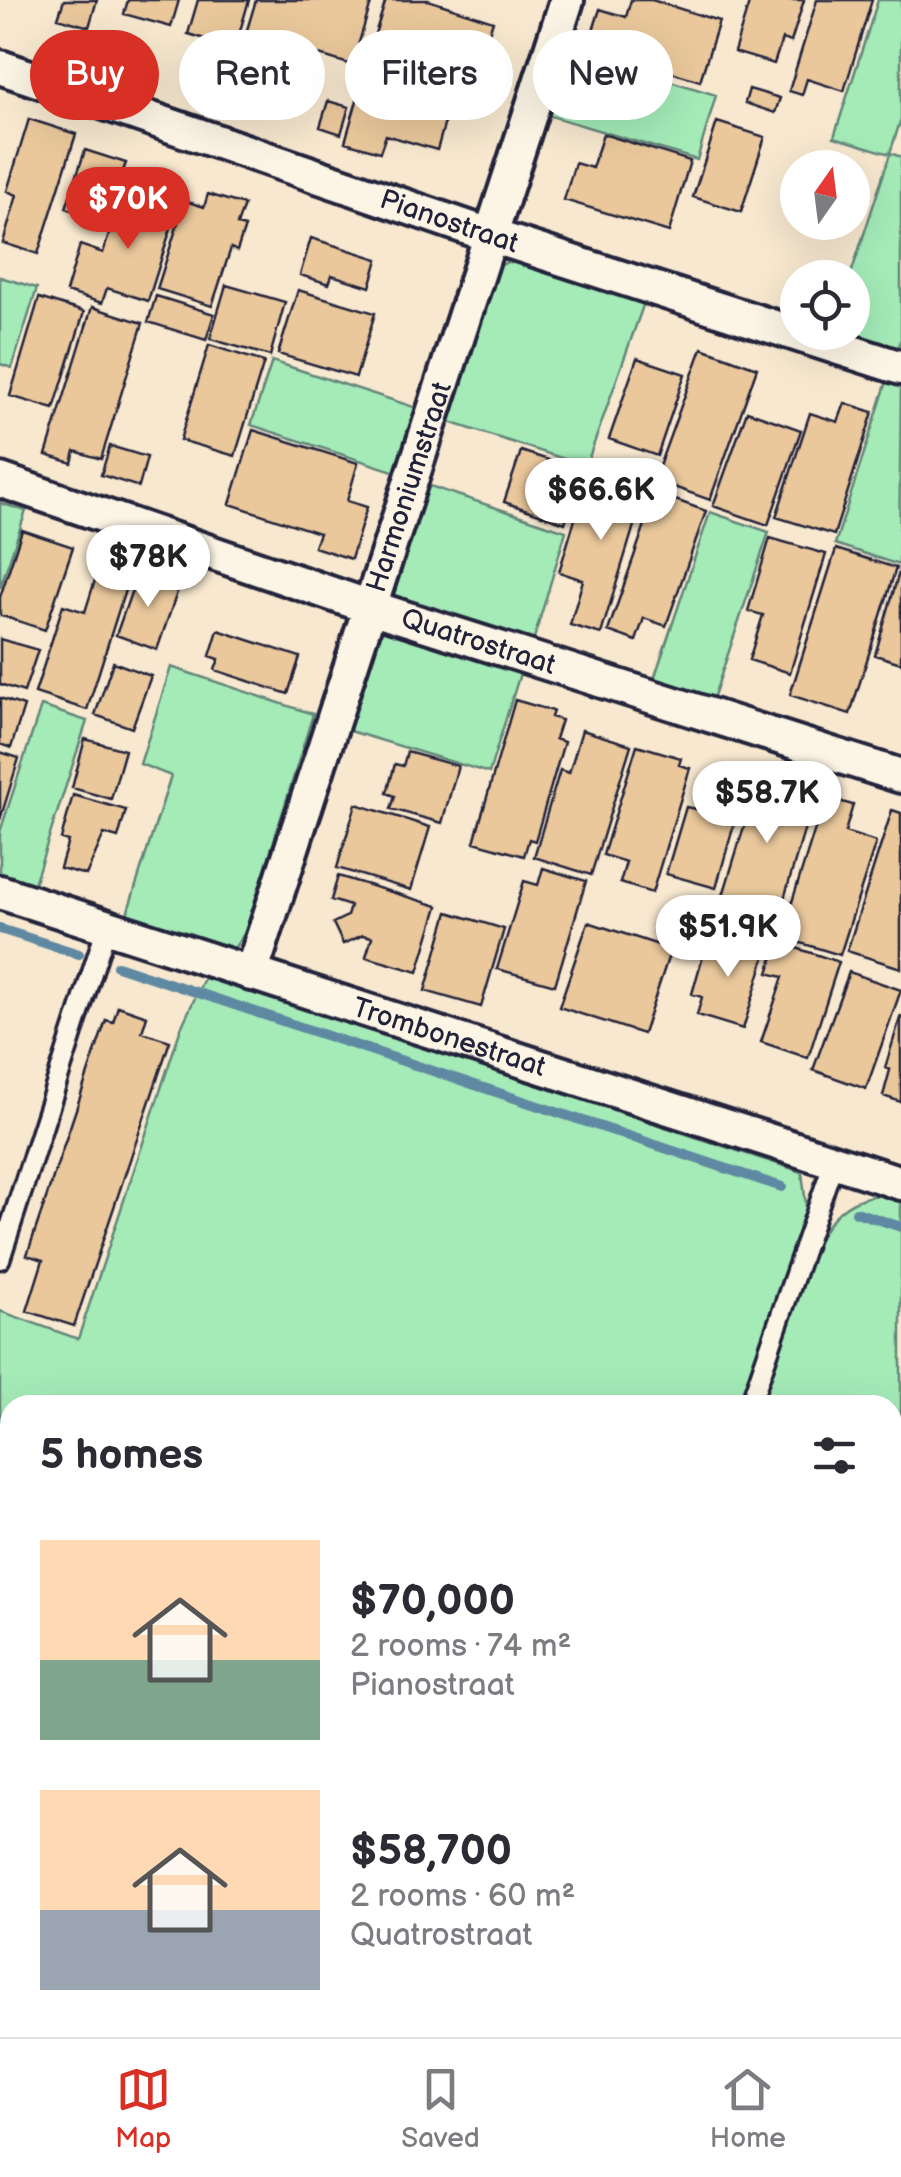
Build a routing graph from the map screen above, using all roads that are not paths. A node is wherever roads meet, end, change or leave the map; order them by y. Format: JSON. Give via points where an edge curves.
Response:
{"nodes":[{"id":1,"x":567,"y":0,"type":"edge"},
{"id":2,"x":0,"y":67,"type":"edge"},
{"id":3,"x":492,"y":236,"type":"junction"},
{"id":4,"x":901,"y":368,"type":"edge"},
{"id":5,"x":0,"y":480,"type":"edge"},
{"id":6,"x":367,"y":606,"type":"junction"},
{"id":7,"x":901,"y":776,"type":"edge"},
{"id":8,"x":0,"y":892,"type":"edge"},
{"id":9,"x":108,"y":926,"type":"junction"},
{"id":10,"x":251,"y":974,"type":"junction"},
{"id":11,"x":834,"y":1161,"type":"junction"},
{"id":12,"x":901,"y":1184,"type":"edge"},
{"id":13,"x":0,"y":1259,"type":"edge"},
{"id":14,"x":753,"y":1395,"type":"edge"}],
"edges":[{"from":1,"to":3,"type":"street","name":"Harmoniumstraat"},
{"from":2,"to":3,"type":"street","name":"Pianostraat"},
{"from":3,"to":4,"type":"street","name":"Pianostraat"},
{"from":3,"to":6,"type":"street","name":"Harmoniumstraat"},
{"from":5,"to":6,"type":"street","name":"Quatrostraat"},
{"from":6,"to":7,"type":"street","name":"Quatrostraat"},
{"from":6,"to":10,"type":"street","name":"Harmoniumstraat"},
{"from":8,"to":9,"type":"street","name":"Trombonestraat"},
{"from":9,"to":10,"type":"street","name":"Trombonestraat"},
{"from":9,"to":13,"type":"lane"},
{"from":10,"to":11,"type":"street","name":"Trombonestraat"},
{"from":11,"to":12,"type":"street","name":"Trombonestraat"},
{"from":11,"to":14,"type":"lane"}]}
